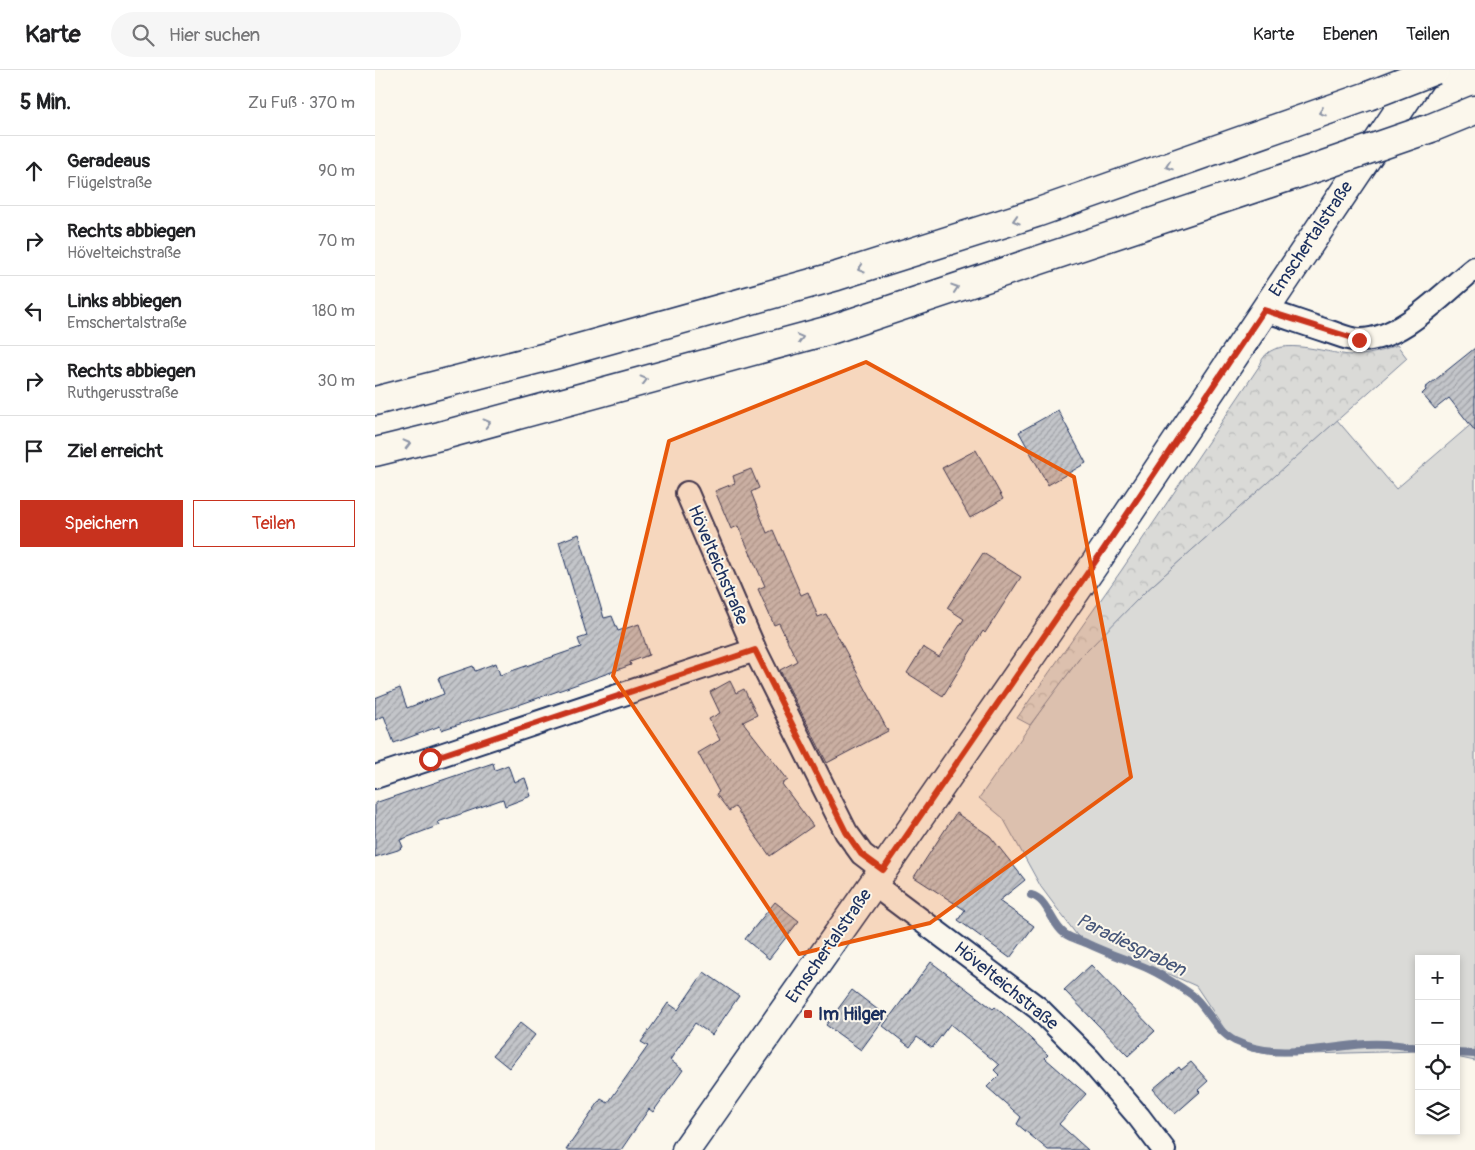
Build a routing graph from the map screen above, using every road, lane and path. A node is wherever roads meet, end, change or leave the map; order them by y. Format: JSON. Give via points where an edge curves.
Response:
{"nodes":[{"id":1,"x":1425,"y":70,"type":"edge"},
{"id":2,"x":1435,"y":70,"type":"edge"},
{"id":3,"x":1475,"y":110,"type":"edge"},
{"id":4,"x":1475,"y":268,"type":"edge"},
{"id":5,"x":1264,"y":310,"type":"junction"},
{"id":6,"x":375,"y":400,"type":"edge"},
{"id":7,"x":375,"y":452,"type":"edge"},
{"id":8,"x":687,"y":493,"type":"dead end"},
{"id":9,"x":755,"y":650,"type":"junction"},
{"id":10,"x":375,"y":777,"type":"edge"},
{"id":11,"x":878,"y":877,"type":"junction"},
{"id":12,"x":687,"y":1150,"type":"edge"},
{"id":13,"x":1163,"y":1150,"type":"edge"}],
"edges":[{"from":1,"to":5,"type":"main road","name":"Emschertalstraße"},
{"from":2,"to":6,"type":"main road","one_way":true,"bridge":true,"via":[[1036,213],[837,276]]},
{"from":7,"to":3,"type":"main road","one_way":true,"bridge":true,"via":[[829,330],[1321,166]]},
{"from":4,"to":5,"type":"street","via":[[1410,323],[1393,333],[1372,338],[1359,340]]},
{"from":5,"to":11,"type":"main road","name":"Emschertalstraße"},
{"from":8,"to":9,"type":"street","name":"Hövelteichstraße"},
{"from":9,"to":10,"type":"street"},
{"from":9,"to":11,"type":"street","name":"Hövelteichstraße","via":[[846,832]]},
{"from":11,"to":12,"type":"main road","name":"Emschertalstraße"},
{"from":11,"to":13,"type":"street","name":"Hövelteichstraße","via":[[1038,1008],[1089,1059]]}]}
